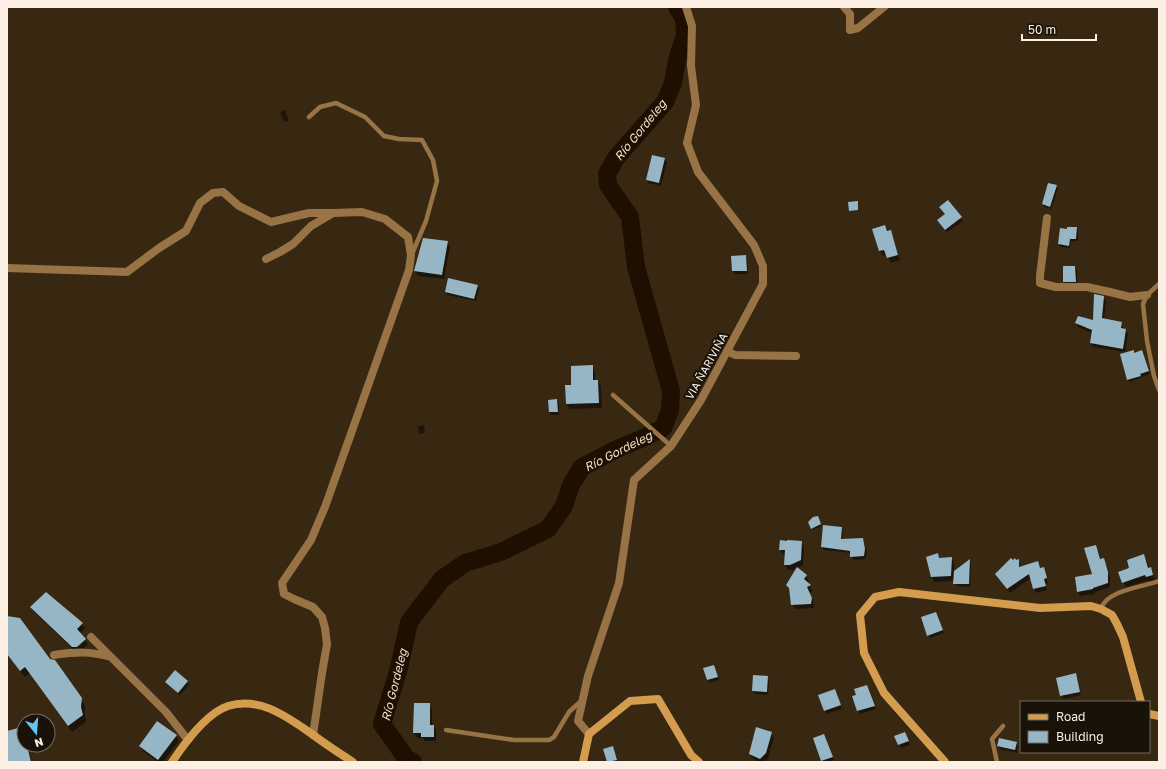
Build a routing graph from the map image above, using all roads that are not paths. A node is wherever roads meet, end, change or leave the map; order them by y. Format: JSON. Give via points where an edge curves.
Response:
{"nodes":[{"id":1,"x":686,"y":7,"type":"edge"},
{"id":2,"x":844,"y":7,"type":"edge"},
{"id":3,"x":884,"y":7,"type":"edge"},
{"id":4,"x":309,"y":118,"type":"dead end"},
{"id":5,"x":333,"y":213,"type":"junction"},
{"id":6,"x":1047,"y":218,"type":"dead end"},
{"id":7,"x":411,"y":255,"type":"junction"},
{"id":8,"x":266,"y":259,"type":"dead end"},
{"id":9,"x":7,"y":268,"type":"edge"},
{"id":10,"x":1159,"y":284,"type":"edge"},
{"id":11,"x":1147,"y":295,"type":"junction"},
{"id":12,"x":727,"y":351,"type":"junction"},
{"id":13,"x":796,"y":356,"type":"dead end"},
{"id":14,"x":1159,"y":390,"type":"edge"},
{"id":15,"x":613,"y":395,"type":"dead end"},
{"id":16,"x":671,"y":446,"type":"junction"},
{"id":17,"x":1159,"y":581,"type":"edge"},
{"id":18,"x":1101,"y":609,"type":"junction"},
{"id":19,"x":91,"y":638,"type":"dead end"},
{"id":20,"x":54,"y":655,"type":"dead end"},
{"id":21,"x":112,"y":658,"type":"junction"},
{"id":22,"x":583,"y":700,"type":"junction"},
{"id":23,"x":1141,"y":701,"type":"edge"},
{"id":24,"x":1003,"y":726,"type":"dead end"},
{"id":25,"x":446,"y":730,"type":"dead end"},
{"id":26,"x":589,"y":734,"type":"junction"},
{"id":27,"x":313,"y":735,"type":"junction"},
{"id":28,"x":188,"y":740,"type":"junction"},
{"id":29,"x":172,"y":762,"type":"edge"},
{"id":30,"x":353,"y":762,"type":"edge"},
{"id":31,"x":583,"y":762,"type":"edge"},
{"id":32,"x":699,"y":762,"type":"edge"},
{"id":33,"x":945,"y":762,"type":"edge"},
{"id":34,"x":997,"y":762,"type":"edge"}],
"edges":[{"from":1,"to":12,"type":"street","name":"VIA ÑARIVIÑA","via":[[692,26],[691,66],[696,105],[687,143],[698,172],[754,245],[763,266],[763,284]]},
{"from":2,"to":3,"type":"street","via":[[850,14],[850,30],[858,28]]},
{"from":4,"to":7,"type":"lane","via":[[320,107],[336,103],[365,117],[384,136],[422,140],[433,160],[437,181],[426,221]]},
{"from":5,"to":7,"type":"street","via":[[362,212],[385,219],[408,237]]},
{"from":5,"to":8,"type":"street","via":[[311,226],[293,244]]},
{"from":5,"to":9,"type":"street","via":[[310,213],[271,222],[239,206],[223,192],[213,193],[200,202],[186,231],[127,272]]},
{"from":6,"to":11,"type":"street","via":[[1040,283],[1056,287],[1087,287],[1130,297]]},
{"from":7,"to":27,"type":"street","via":[[409,270],[325,507],[311,540],[282,583],[284,594],[313,606],[322,617],[325,628],[327,644]]},
{"from":10,"to":11,"type":"lane"},
{"from":11,"to":14,"type":"lane","via":[[1143,304],[1147,341]]},
{"from":12,"to":13,"type":"street","via":[[735,356]]},
{"from":12,"to":16,"type":"street","name":"VIA ÑARIVIÑA","via":[[701,400]]},
{"from":15,"to":16,"type":"lane"},
{"from":16,"to":22,"type":"street","name":"VIA ÑARIVIÑA","via":[[634,480],[619,583],[588,676]]},
{"from":17,"to":18,"type":"lane","via":[[1115,594],[1106,600]]},
{"from":18,"to":23,"type":"street","via":[[1112,615],[1123,637]]},
{"from":18,"to":33,"type":"street","via":[[1092,606],[1040,608],[899,592],[875,597],[860,615],[864,653],[884,693]]},
{"from":19,"to":21,"type":"street"},
{"from":20,"to":21,"type":"street","via":[[94,653]]},
{"from":21,"to":28,"type":"street","via":[[166,712]]},
{"from":22,"to":25,"type":"lane","via":[[569,712],[554,737],[549,740],[514,740]]},
{"from":22,"to":26,"type":"street","name":"VIA ÑARIVIÑA","via":[[578,721]]},
{"from":24,"to":34,"type":"lane","via":[[992,739]]},
{"from":26,"to":31,"type":"street"},
{"from":26,"to":32,"type":"street","via":[[630,701],[658,699],[691,755]]},
{"from":27,"to":28,"type":"street","via":[[283,715],[260,705],[245,703],[227,706],[210,717]]},
{"from":27,"to":30,"type":"street"},
{"from":28,"to":29,"type":"street"}]}
